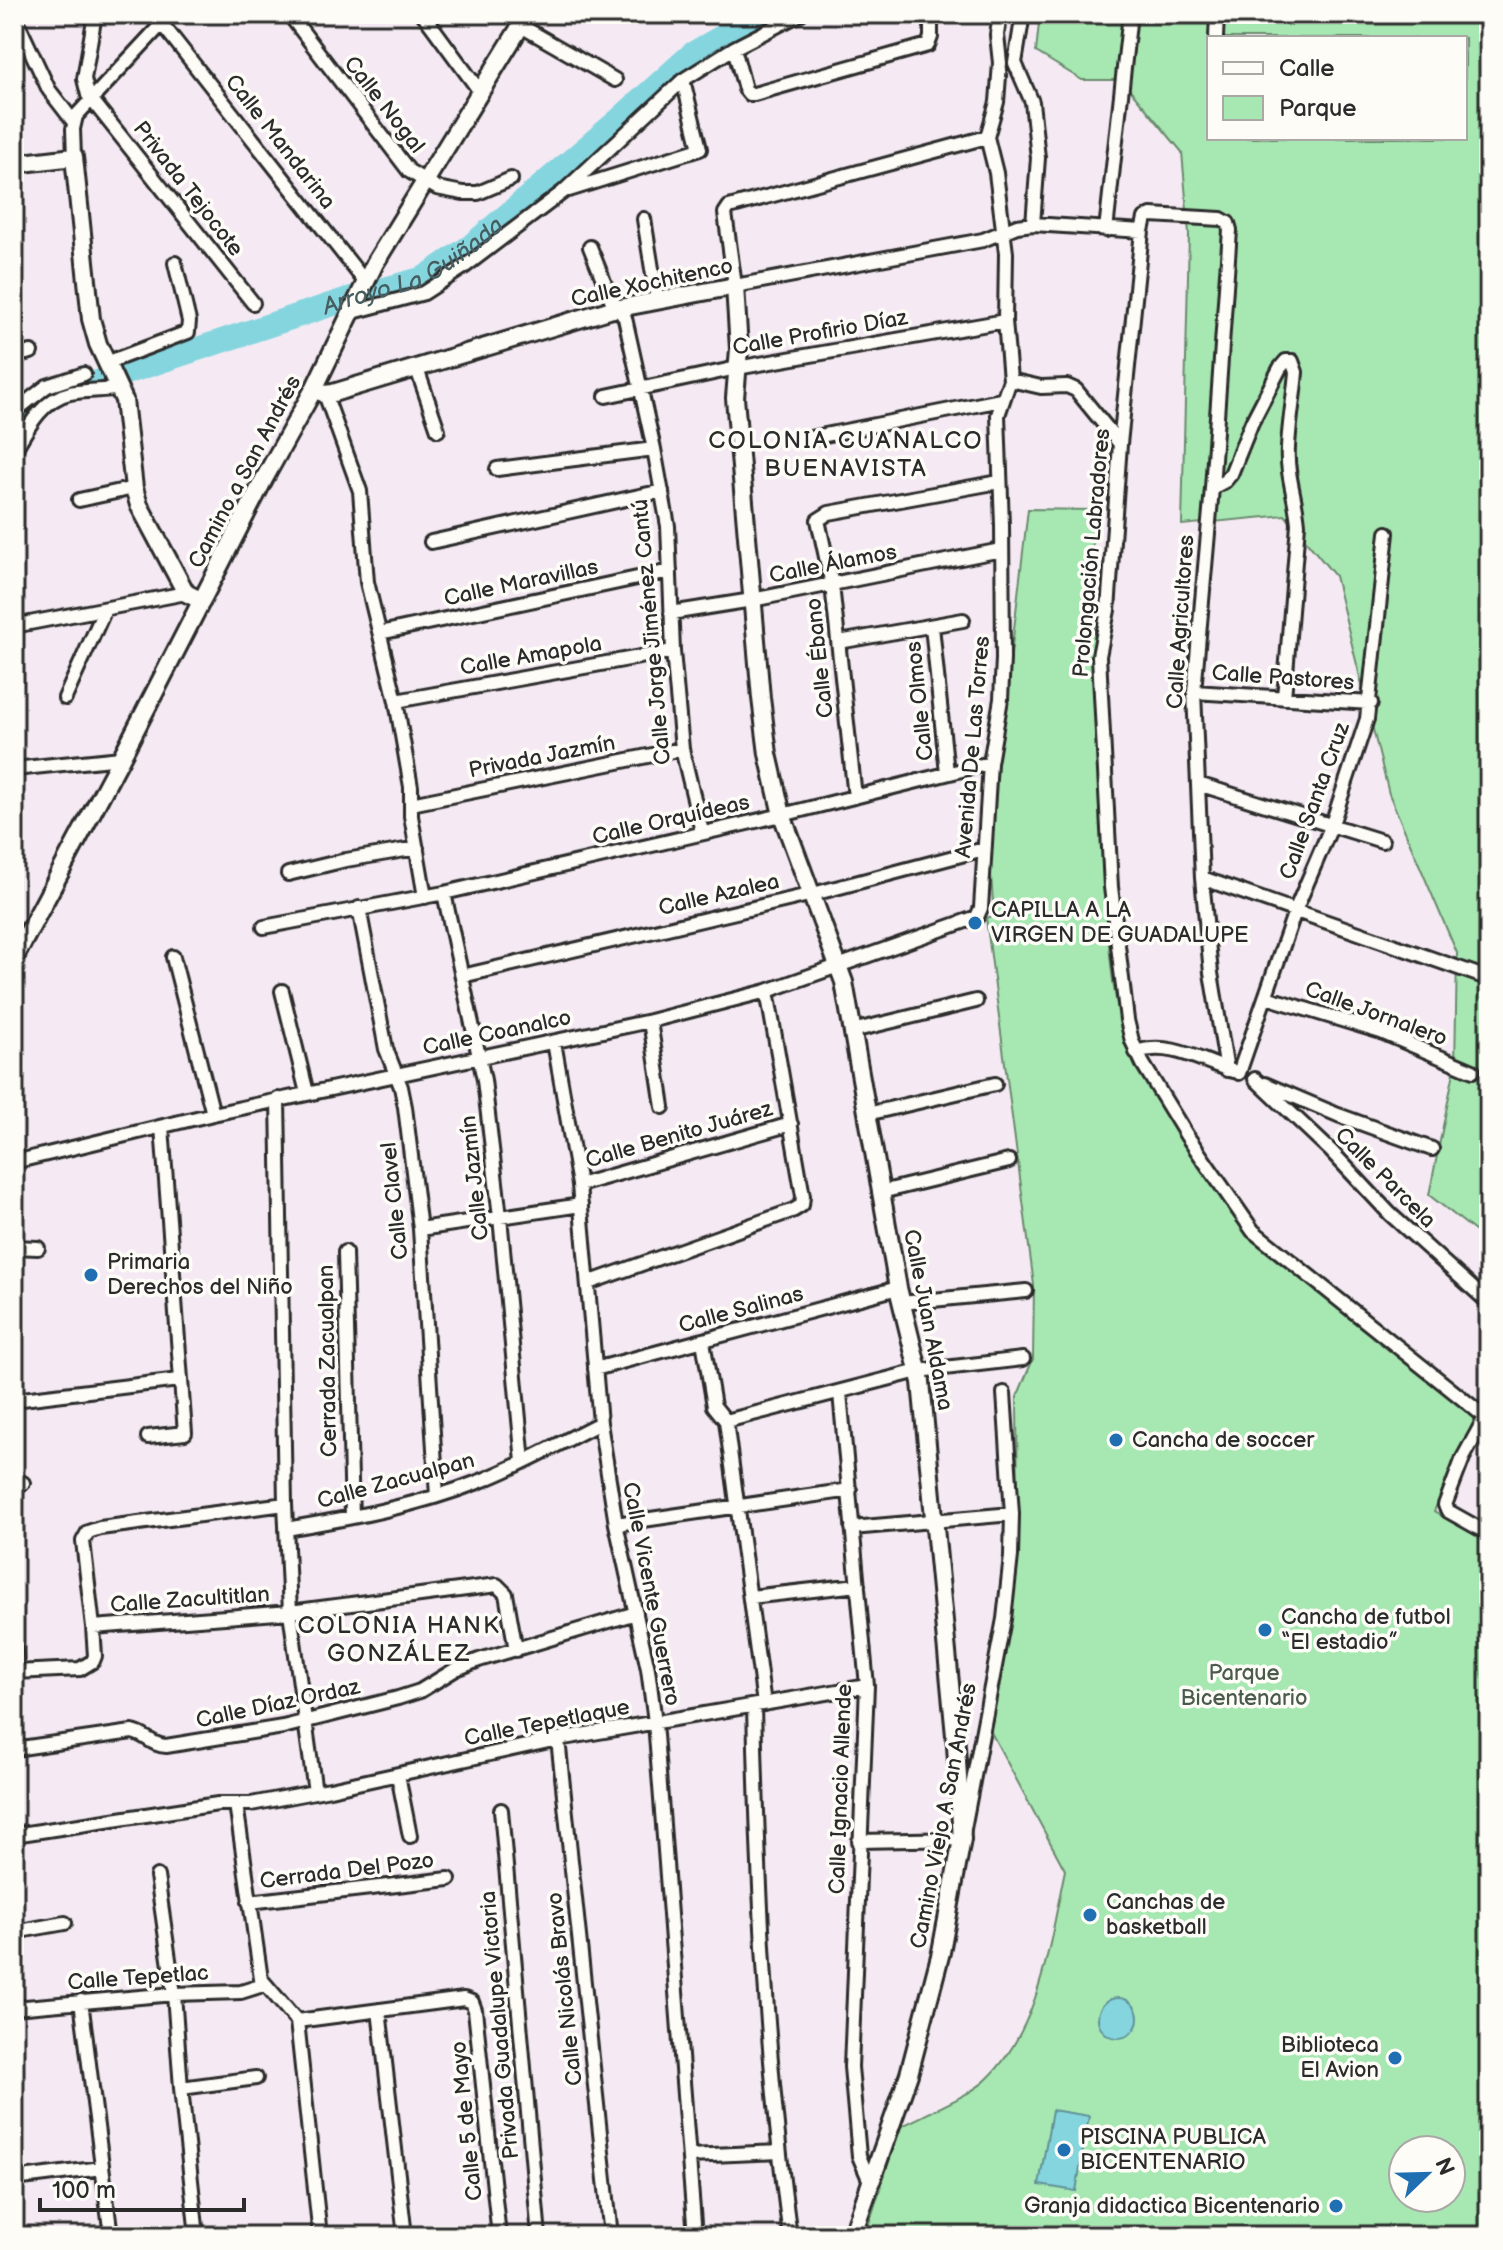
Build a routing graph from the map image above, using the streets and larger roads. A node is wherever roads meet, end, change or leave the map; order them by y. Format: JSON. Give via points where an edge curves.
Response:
{"nodes":[{"id":1,"x":95,"y":14,"type":"edge"},
{"id":2,"x":289,"y":14,"type":"edge"},
{"id":3,"x":423,"y":14,"type":"edge"},
{"id":4,"x":800,"y":14,"type":"edge"},
{"id":5,"x":931,"y":14,"type":"edge"},
{"id":6,"x":1000,"y":14,"type":"edge"},
{"id":7,"x":1023,"y":14,"type":"edge"},
{"id":8,"x":1130,"y":14,"type":"edge"},
{"id":9,"x":1217,"y":14,"type":"edge"},
{"id":10,"x":14,"y":15,"type":"edge"},
{"id":11,"x":167,"y":19,"type":"edge"},
{"id":12,"x":525,"y":20,"type":"edge"},
{"id":13,"x":1216,"y":36,"type":"edge"},
{"id":14,"x":734,"y":48,"type":"junction"},
{"id":15,"x":1000,"y":63,"type":"junction"},
{"id":16,"x":1015,"y":63,"type":"junction"},
{"id":17,"x":615,"y":80,"type":"dead end"},
{"id":18,"x":683,"y":80,"type":"junction"},
{"id":19,"x":481,"y":93,"type":"junction"},
{"id":20,"x":91,"y":99,"type":"junction"},
{"id":21,"x":73,"y":121,"type":"junction"},
{"id":22,"x":987,"y":137,"type":"junction"},
{"id":23,"x":74,"y":157,"type":"junction"},
{"id":24,"x":14,"y":164,"type":"edge"},
{"id":25,"x":511,"y":179,"type":"dead end"},
{"id":26,"x":426,"y":182,"type":"junction"},
{"id":27,"x":563,"y":192,"type":"junction"},
{"id":28,"x":644,"y":219,"type":"dead end"},
{"id":29,"x":1228,"y":223,"type":"joint"},
{"id":30,"x":1033,"y":224,"type":"junction"},
{"id":31,"x":1106,"y":230,"type":"junction"},
{"id":32,"x":1004,"y":231,"type":"junction"},
{"id":33,"x":1142,"y":231,"type":"junction"},
{"id":34,"x":590,"y":247,"type":"dead end"},
{"id":35,"x":175,"y":263,"type":"dead end"},
{"id":36,"x":366,"y":285,"type":"junction"},
{"id":37,"x":735,"y":286,"type":"junction"},
{"id":38,"x":657,"y":300,"type":"junction"},
{"id":39,"x":253,"y":303,"type":"dead end"},
{"id":40,"x":619,"y":308,"type":"junction"},
{"id":41,"x":355,"y":309,"type":"junction"},
{"id":42,"x":1005,"y":321,"type":"junction"},
{"id":43,"x":31,"y":352,"type":"dead end"},
{"id":44,"x":14,"y":356,"type":"edge"},
{"id":45,"x":737,"y":368,"type":"junction"},
{"id":46,"x":417,"y":369,"type":"junction"},
{"id":47,"x":84,"y":374,"type":"dead end"},
{"id":48,"x":113,"y":376,"type":"junction"},
{"id":49,"x":1010,"y":380,"type":"junction"},
{"id":50,"x":642,"y":387,"type":"junction"},
{"id":51,"x":319,"y":391,"type":"junction"},
{"id":52,"x":606,"y":396,"type":"dead end"},
{"id":53,"x":1001,"y":400,"type":"junction"},
{"id":54,"x":14,"y":412,"type":"edge"},
{"id":55,"x":438,"y":430,"type":"dead end"},
{"id":56,"x":17,"y":436,"type":"edge"},
{"id":57,"x":800,"y":440,"type":"dead end"},
{"id":58,"x":1120,"y":444,"type":"junction"},
{"id":59,"x":654,"y":449,"type":"junction"},
{"id":60,"x":14,"y":451,"type":"edge"},
{"id":61,"x":497,"y":469,"type":"dead end"},
{"id":62,"x":999,"y":482,"type":"junction"},
{"id":63,"x":134,"y":488,"type":"junction"},
{"id":64,"x":1212,"y":488,"type":"junction"},
{"id":65,"x":662,"y":491,"type":"junction"},
{"id":66,"x":79,"y":500,"type":"dead end"},
{"id":67,"x":1387,"y":533,"type":"dead end"},
{"id":68,"x":431,"y":542,"type":"dead end"},
{"id":69,"x":1001,"y":550,"type":"junction"},
{"id":70,"x":670,"y":571,"type":"junction"},
{"id":71,"x":832,"y":585,"type":"junction"},
{"id":72,"x":186,"y":593,"type":"junction"},
{"id":73,"x":752,"y":600,"type":"junction"},
{"id":74,"x":202,"y":601,"type":"junction"},
{"id":75,"x":105,"y":609,"type":"junction"},
{"id":76,"x":671,"y":613,"type":"junction"},
{"id":77,"x":963,"y":620,"type":"dead end"},
{"id":78,"x":14,"y":626,"type":"edge"},
{"id":79,"x":932,"y":626,"type":"junction"},
{"id":80,"x":380,"y":633,"type":"junction"},
{"id":81,"x":839,"y":642,"type":"junction"},
{"id":82,"x":673,"y":651,"type":"junction"},
{"id":83,"x":1194,"y":692,"type":"junction"},
{"id":84,"x":65,"y":698,"type":"dead end"},
{"id":85,"x":1284,"y":698,"type":"junction"},
{"id":86,"x":396,"y":701,"type":"junction"},
{"id":87,"x":1371,"y":703,"type":"junction"},
{"id":88,"x":682,"y":749,"type":"junction"},
{"id":89,"x":121,"y":758,"type":"junction"},
{"id":90,"x":990,"y":763,"type":"junction"},
{"id":91,"x":14,"y":769,"type":"edge"},
{"id":92,"x":947,"y":773,"type":"junction"},
{"id":93,"x":1198,"y":784,"type":"junction"},
{"id":94,"x":855,"y":797,"type":"junction"},
{"id":95,"x":411,"y":804,"type":"junction"},
{"id":96,"x":782,"y":815,"type":"junction"},
{"id":97,"x":1331,"y":827,"type":"junction"},
{"id":98,"x":702,"y":832,"type":"junction"},
{"id":99,"x":1382,"y":841,"type":"dead end"},
{"id":100,"x":417,"y":848,"type":"junction"},
{"id":101,"x":984,"y":849,"type":"junction"},
{"id":102,"x":288,"y":874,"type":"dead end"},
{"id":103,"x":1202,"y":878,"type":"junction"},
{"id":104,"x":444,"y":893,"type":"junction"},
{"id":105,"x":813,"y":894,"type":"junction"},
{"id":106,"x":425,"y":897,"type":"junction"},
{"id":107,"x":359,"y":908,"type":"junction"},
{"id":108,"x":1295,"y":911,"type":"junction"},
{"id":109,"x":979,"y":914,"type":"joint"},
{"id":110,"x":264,"y":927,"type":"dead end"},
{"id":111,"x":173,"y":957,"type":"dead end"},
{"id":112,"x":14,"y":959,"type":"edge"},
{"id":113,"x":839,"y":966,"type":"junction"},
{"id":114,"x":462,"y":976,"type":"junction"},
{"id":115,"x":1487,"y":978,"type":"edge"},
{"id":116,"x":282,"y":991,"type":"dead end"},
{"id":117,"x":767,"y":991,"type":"junction"},
{"id":118,"x":1266,"y":997,"type":"junction"},
{"id":119,"x":976,"y":1001,"type":"dead end"},
{"id":120,"x":650,"y":1021,"type":"junction"},
{"id":121,"x":852,"y":1031,"type":"junction"},
{"id":122,"x":554,"y":1042,"type":"junction"},
{"id":123,"x":1136,"y":1052,"type":"junction"},
{"id":124,"x":479,"y":1059,"type":"junction"},
{"id":125,"x":1233,"y":1071,"type":"junction"},
{"id":126,"x":1473,"y":1071,"type":"dead end"},
{"id":127,"x":396,"y":1075,"type":"junction"},
{"id":128,"x":1255,"y":1079,"type":"junction"},
{"id":129,"x":995,"y":1084,"type":"dead end"},
{"id":130,"x":307,"y":1093,"type":"junction"},
{"id":131,"x":278,"y":1099,"type":"junction"},
{"id":132,"x":663,"y":1107,"type":"dead end"},
{"id":133,"x":213,"y":1114,"type":"junction"},
{"id":134,"x":867,"y":1114,"type":"junction"},
{"id":135,"x":791,"y":1124,"type":"junction"},
{"id":136,"x":162,"y":1127,"type":"junction"},
{"id":137,"x":1432,"y":1149,"type":"dead end"},
{"id":138,"x":1009,"y":1161,"type":"dead end"},
{"id":139,"x":14,"y":1162,"type":"edge"},
{"id":140,"x":579,"y":1185,"type":"junction"},
{"id":141,"x":881,"y":1192,"type":"junction"},
{"id":142,"x":581,"y":1205,"type":"junction"},
{"id":143,"x":500,"y":1217,"type":"junction"},
{"id":144,"x":420,"y":1229,"type":"junction"},
{"id":145,"x":14,"y":1247,"type":"edge"},
{"id":146,"x":38,"y":1248,"type":"dead end"},
{"id":147,"x":345,"y":1252,"type":"dead end"},
{"id":148,"x":588,"y":1283,"type":"junction"},
{"id":149,"x":1026,"y":1291,"type":"dead end"},
{"id":150,"x":900,"y":1296,"type":"junction"},
{"id":151,"x":1489,"y":1303,"type":"edge"},
{"id":152,"x":703,"y":1341,"type":"junction"},
{"id":153,"x":1023,"y":1359,"type":"dead end"},
{"id":154,"x":595,"y":1369,"type":"junction"},
{"id":155,"x":918,"y":1371,"type":"junction"},
{"id":156,"x":179,"y":1380,"type":"junction"},
{"id":157,"x":840,"y":1393,"type":"junction"},
{"id":158,"x":1004,"y":1393,"type":"dead end"},
{"id":159,"x":14,"y":1399,"type":"edge"},
{"id":160,"x":1487,"y":1419,"type":"edge"},
{"id":161,"x":726,"y":1421,"type":"junction"},
{"id":162,"x":600,"y":1423,"type":"junction"},
{"id":163,"x":148,"y":1437,"type":"dead end"},
{"id":164,"x":523,"y":1462,"type":"junction"},
{"id":165,"x":850,"y":1490,"type":"junction"},
{"id":166,"x":437,"y":1496,"type":"junction"},
{"id":167,"x":285,"y":1504,"type":"junction"},
{"id":168,"x":736,"y":1505,"type":"junction"},
{"id":169,"x":1012,"y":1514,"type":"junction"},
{"id":170,"x":352,"y":1517,"type":"junction"},
{"id":171,"x":935,"y":1520,"type":"junction"},
{"id":172,"x":616,"y":1524,"type":"junction"},
{"id":173,"x":852,"y":1528,"type":"junction"},
{"id":174,"x":286,"y":1529,"type":"junction"},
{"id":175,"x":1489,"y":1534,"type":"edge"},
{"id":176,"x":858,"y":1585,"type":"junction"},
{"id":177,"x":750,"y":1597,"type":"junction"},
{"id":178,"x":290,"y":1612,"type":"junction"},
{"id":179,"x":636,"y":1613,"type":"junction"},
{"id":180,"x":93,"y":1627,"type":"junction"},
{"id":181,"x":14,"y":1642,"type":"edge"},
{"id":182,"x":516,"y":1650,"type":"junction"},
{"id":183,"x":16,"y":1672,"type":"edge"},
{"id":184,"x":867,"y":1686,"type":"junction"},
{"id":185,"x":759,"y":1705,"type":"junction"},
{"id":186,"x":304,"y":1722,"type":"junction"},
{"id":187,"x":655,"y":1722,"type":"junction"},
{"id":188,"x":558,"y":1739,"type":"junction"},
{"id":189,"x":14,"y":1749,"type":"edge"},
{"id":190,"x":398,"y":1775,"type":"junction"},
{"id":191,"x":315,"y":1792,"type":"junction"},
{"id":192,"x":236,"y":1804,"type":"junction"},
{"id":193,"x":501,"y":1810,"type":"dead end"},
{"id":194,"x":14,"y":1835,"type":"edge"},
{"id":195,"x":410,"y":1836,"type":"dead end"},
{"id":196,"x":962,"y":1839,"type":"junction"},
{"id":197,"x":859,"y":1841,"type":"junction"},
{"id":198,"x":157,"y":1876,"type":"dead end"},
{"id":199,"x":449,"y":1879,"type":"dead end"},
{"id":200,"x":249,"y":1902,"type":"junction"},
{"id":201,"x":65,"y":1923,"type":"dead end"},
{"id":202,"x":14,"y":1932,"type":"edge"},
{"id":203,"x":263,"y":1985,"type":"junction"},
{"id":204,"x":174,"y":1994,"type":"junction"},
{"id":205,"x":81,"y":2001,"type":"junction"},
{"id":206,"x":14,"y":2008,"type":"edge"},
{"id":207,"x":379,"y":2010,"type":"junction"},
{"id":208,"x":297,"y":2021,"type":"junction"},
{"id":209,"x":256,"y":2078,"type":"dead end"},
{"id":210,"x":181,"y":2088,"type":"junction"},
{"id":211,"x":779,"y":2152,"type":"junction"},
{"id":212,"x":689,"y":2156,"type":"junction"},
{"id":213,"x":102,"y":2168,"type":"junction"},
{"id":214,"x":14,"y":2179,"type":"edge"},
{"id":215,"x":871,"y":2184,"type":"junction"},
{"id":216,"x":111,"y":2236,"type":"edge"},
{"id":217,"x":197,"y":2236,"type":"edge"},
{"id":218,"x":320,"y":2236,"type":"edge"},
{"id":219,"x":405,"y":2236,"type":"edge"},
{"id":220,"x":499,"y":2236,"type":"edge"},
{"id":221,"x":539,"y":2236,"type":"edge"},
{"id":222,"x":611,"y":2236,"type":"edge"},
{"id":223,"x":695,"y":2236,"type":"edge"},
{"id":224,"x":790,"y":2236,"type":"edge"},
{"id":225,"x":852,"y":2236,"type":"edge"}],
"edges":[{"from":1,"to":20,"type":"street","via":[[84,79]]},
{"from":2,"to":26,"type":"street","name":"Calle Nogal","via":[[397,158]]},
{"from":3,"to":19,"type":"street"},
{"from":4,"to":14,"type":"street"},
{"from":5,"to":14,"type":"street","via":[[928,45],[754,94],[745,89]]},
{"from":6,"to":15,"type":"street","name":"Avenida De Las Torres"},
{"from":7,"to":16,"type":"street"},
{"from":8,"to":31,"type":"street"},
{"from":9,"to":13,"type":"street"},
{"from":10,"to":21,"type":"street","via":[[49,90]]},
{"from":11,"to":20,"type":"street"},
{"from":11,"to":36,"type":"street","name":"Calle Mandarina"},
{"from":12,"to":17,"type":"street"},
{"from":12,"to":19,"type":"street","name":"Camino a San Andrés"},
{"from":14,"to":18,"type":"street"},
{"from":15,"to":16,"type":"street"},
{"from":15,"to":22,"type":"street","name":"Avenida De Las Torres"},
{"from":16,"to":30,"type":"street","via":[[1032,102],[1038,158]]},
{"from":18,"to":27,"type":"street"},
{"from":18,"to":27,"type":"street","via":[[698,150]]},
{"from":19,"to":26,"type":"street","name":"Camino a San Andrés"},
{"from":20,"to":21,"type":"street"},
{"from":20,"to":39,"type":"street","name":"Privada Tejocote"},
{"from":21,"to":23,"type":"street"},
{"from":22,"to":32,"type":"street","name":"Avenida De Las Torres"},
{"from":22,"to":37,"type":"street","via":[[729,207],[725,213]]},
{"from":23,"to":24,"type":"street"},
{"from":23,"to":48,"type":"street","via":[[91,319]]},
{"from":25,"to":26,"type":"street","name":"Calle Nogal","via":[[478,193]]},
{"from":26,"to":36,"type":"street","name":"Camino a San Andrés"},
{"from":27,"to":41,"type":"street","via":[[430,289]]},
{"from":28,"to":38,"type":"street"},
{"from":29,"to":33,"type":"street","name":"Prolongación Labradores","via":[[1147,217]]},
{"from":29,"to":64,"type":"street","name":"Calle Agricultores"},
{"from":30,"to":31,"type":"street","name":"Calle Xochitenco"},
{"from":30,"to":32,"type":"street","name":"Calle Xochitenco"},
{"from":31,"to":33,"type":"street","name":"Calle Xochitenco"},
{"from":32,"to":37,"type":"street","name":"Calle Xochitenco","via":[[983,240]]},
{"from":32,"to":42,"type":"street","name":"Avenida De Las Torres"},
{"from":33,"to":58,"type":"street","name":"Prolongación Labradores"},
{"from":34,"to":40,"type":"street","name":"Calle Jorge Jiménez Cantú"},
{"from":35,"to":48,"type":"street","via":[[188,332]]},
{"from":36,"to":41,"type":"street","name":"Camino a San Andrés"},
{"from":37,"to":38,"type":"street","name":"Calle Xochitenco"},
{"from":37,"to":45,"type":"street"},
{"from":38,"to":40,"type":"street","name":"Calle Xochitenco"},
{"from":40,"to":46,"type":"street","name":"Calle Xochitenco"},
{"from":40,"to":50,"type":"street","name":"Calle Jorge Jiménez Cantú"},
{"from":41,"to":51,"type":"street","name":"Camino a San Andrés"},
{"from":42,"to":45,"type":"street","name":"Calle Profirio Díaz"},
{"from":42,"to":49,"type":"street","name":"Avenida De Las Torres"},
{"from":43,"to":44,"type":"street"},
{"from":45,"to":50,"type":"street","name":"Calle Profirio Díaz"},
{"from":45,"to":73,"type":"street"},
{"from":46,"to":51,"type":"street","name":"Calle Xochitenco"},
{"from":46,"to":55,"type":"street"},
{"from":47,"to":54,"type":"street","via":[[47,386]]},
{"from":48,"to":56,"type":"street","via":[[65,395]]},
{"from":48,"to":63,"type":"street","via":[[127,412]]},
{"from":49,"to":53,"type":"street","name":"Avenida De Las Torres"},
{"from":49,"to":58,"type":"street","via":[[1076,390]]},
{"from":50,"to":52,"type":"street","name":"Calle Profirio Díaz"},
{"from":50,"to":59,"type":"street","name":"Calle Jorge Jiménez Cantú"},
{"from":51,"to":74,"type":"street","name":"Camino a San Andrés","via":[[264,479]]},
{"from":51,"to":80,"type":"street","via":[[360,491],[367,582]]},
{"from":53,"to":57,"type":"street"},
{"from":53,"to":62,"type":"street","name":"Avenida De Las Torres"},
{"from":56,"to":60,"type":"street"},
{"from":58,"to":123,"type":"street","name":"Prolongación Labradores","via":[[1108,610],[1099,656],[1111,887],[1127,1020]]},
{"from":59,"to":61,"type":"street"},
{"from":59,"to":65,"type":"street","name":"Calle Jorge Jiménez Cantú"},
{"from":62,"to":69,"type":"street","name":"Avenida De Las Torres"},
{"from":62,"to":71,"type":"street","name":"Calle Ébano","via":[[821,517]]},
{"from":63,"to":66,"type":"street"},
{"from":63,"to":72,"type":"street"},
{"from":64,"to":83,"type":"street","name":"Calle Agricultores"},
{"from":64,"to":85,"type":"street","via":[[1231,474],[1280,368],[1292,361],[1296,372],[1287,449],[1298,524]]},
{"from":65,"to":68,"type":"street"},
{"from":65,"to":70,"type":"street","name":"Calle Jorge Jiménez Cantú"},
{"from":67,"to":87,"type":"street","name":"Calle Santa Cruz"},
{"from":69,"to":71,"type":"street","name":"Calle Álamos"},
{"from":69,"to":90,"type":"street","name":"Avenida De Las Torres","via":[[1001,699]]},
{"from":70,"to":76,"type":"street","name":"Calle Jorge Jiménez Cantú"},
{"from":70,"to":80,"type":"street","name":"Calle Maravillas"},
{"from":71,"to":73,"type":"street","name":"Calle Álamos"},
{"from":71,"to":81,"type":"street","name":"Calle Ébano"},
{"from":72,"to":74,"type":"street"},
{"from":72,"to":75,"type":"street"},
{"from":73,"to":76,"type":"street","name":"Calle Álamos"},
{"from":73,"to":96,"type":"street","via":[[768,754]]},
{"from":74,"to":89,"type":"street","name":"Camino a San Andrés"},
{"from":75,"to":78,"type":"street"},
{"from":75,"to":84,"type":"street"},
{"from":76,"to":82,"type":"street","name":"Calle Jorge Jiménez Cantú"},
{"from":77,"to":79,"type":"street"},
{"from":79,"to":81,"type":"street"},
{"from":79,"to":92,"type":"street","name":"Calle Olmos"},
{"from":80,"to":86,"type":"street"},
{"from":81,"to":94,"type":"street","name":"Calle Ébano"},
{"from":82,"to":86,"type":"street","name":"Calle Amapola"},
{"from":82,"to":88,"type":"street","name":"Calle Jorge Jiménez Cantú"},
{"from":83,"to":85,"type":"street","name":"Calle Pastores"},
{"from":83,"to":93,"type":"street","name":"Calle Agricultores"},
{"from":85,"to":87,"type":"street","name":"Calle Pastores"},
{"from":86,"to":95,"type":"street"},
{"from":87,"to":97,"type":"street","name":"Calle Santa Cruz"},
{"from":88,"to":95,"type":"street","name":"Privada Jazmín"},
{"from":88,"to":98,"type":"street","name":"Calle Jorge Jiménez Cantú"},
{"from":89,"to":91,"type":"street"},
{"from":89,"to":112,"type":"street","name":"Camino a San Andrés"},
{"from":90,"to":92,"type":"street","name":"Calle Orquídeas"},
{"from":90,"to":101,"type":"street","name":"Avenida De Las Torres"},
{"from":92,"to":94,"type":"street","name":"Calle Orquídeas"},
{"from":93,"to":97,"type":"street"},
{"from":93,"to":103,"type":"street","name":"Calle Agricultores"},
{"from":94,"to":96,"type":"street","name":"Calle Orquídeas"},
{"from":95,"to":100,"type":"street"},
{"from":96,"to":98,"type":"street","name":"Calle Orquídeas"},
{"from":96,"to":105,"type":"street","name":"Calle Juan Aldama"},
{"from":97,"to":99,"type":"street"},
{"from":97,"to":108,"type":"street","name":"Calle Santa Cruz"},
{"from":98,"to":104,"type":"street","name":"Calle Orquídeas"},
{"from":100,"to":102,"type":"street"},
{"from":100,"to":106,"type":"street"},
{"from":101,"to":105,"type":"street","name":"Calle Azalea"},
{"from":101,"to":109,"type":"street","name":"Avenida De Las Torres"},
{"from":103,"to":108,"type":"street"},
{"from":103,"to":125,"type":"street","name":"Calle Agricultores","via":[[1211,973]]},
{"from":104,"to":106,"type":"street","name":"Calle Orquídeas"},
{"from":104,"to":114,"type":"street","name":"Calle Jazmín"},
{"from":105,"to":113,"type":"street","name":"Calle Juan Aldama"},
{"from":105,"to":114,"type":"street","name":"Calle Azalea"},
{"from":106,"to":107,"type":"street","name":"Calle Orquídeas"},
{"from":107,"to":110,"type":"street","name":"Calle Orquídeas"},
{"from":107,"to":127,"type":"street","name":"Calle Clavel","via":[[386,1049]]},
{"from":108,"to":115,"type":"street"},
{"from":108,"to":118,"type":"street","name":"Calle Santa Cruz"},
{"from":109,"to":113,"type":"street","name":"Calle Coanalco"},
{"from":111,"to":133,"type":"street"},
{"from":113,"to":117,"type":"street","name":"Calle Coanalco"},
{"from":113,"to":121,"type":"street","name":"Calle Juan Aldama"},
{"from":114,"to":124,"type":"street","name":"Calle Jazmín"},
{"from":116,"to":130,"type":"street"},
{"from":117,"to":120,"type":"street","name":"Calle Coanalco"},
{"from":117,"to":135,"type":"street"},
{"from":118,"to":125,"type":"street","name":"Calle Santa Cruz"},
{"from":118,"to":126,"type":"street","name":"Calle Jornalero","via":[[1381,1032]]},
{"from":119,"to":121,"type":"street"},
{"from":120,"to":122,"type":"street","name":"Calle Coanalco"},
{"from":120,"to":132,"type":"street"},
{"from":121,"to":134,"type":"street","name":"Calle Juan Aldama"},
{"from":122,"to":124,"type":"street","name":"Calle Coanalco"},
{"from":122,"to":140,"type":"street","name":"Calle Vicente Guerrero"},
{"from":123,"to":125,"type":"street","via":[[1166,1048]]},
{"from":123,"to":160,"type":"street","name":"Prolongación Labradores","via":[[1253,1231]]},
{"from":124,"to":127,"type":"street","name":"Calle Coanalco"},
{"from":124,"to":143,"type":"street","name":"Calle Jazmín"},
{"from":125,"to":128,"type":"street"},
{"from":127,"to":130,"type":"street","name":"Calle Coanalco"},
{"from":127,"to":144,"type":"street","name":"Calle Clavel"},
{"from":128,"to":137,"type":"street"},
{"from":128,"to":151,"type":"street","name":"Calle Parcela","via":[[1390,1214]]},
{"from":129,"to":134,"type":"street"},
{"from":130,"to":131,"type":"street","name":"Calle Coanalco"},
{"from":131,"to":133,"type":"street","name":"Calle Coanalco"},
{"from":131,"to":167,"type":"street"},
{"from":133,"to":136,"type":"street","name":"Calle Coanalco"},
{"from":134,"to":141,"type":"street","name":"Calle Juan Aldama"},
{"from":135,"to":140,"type":"street","name":"Calle Benito Juárez"},
{"from":135,"to":148,"type":"street","via":[[802,1205]]},
{"from":136,"to":139,"type":"street","name":"Calle Coanalco"},
{"from":136,"to":156,"type":"street"},
{"from":138,"to":141,"type":"street"},
{"from":140,"to":142,"type":"street","name":"Calle Vicente Guerrero"},
{"from":141,"to":150,"type":"street","name":"Calle Juan Aldama"},
{"from":142,"to":143,"type":"street"},
{"from":142,"to":148,"type":"street","name":"Calle Vicente Guerrero"},
{"from":143,"to":144,"type":"street"},
{"from":143,"to":164,"type":"street","name":"Calle Jazmín"},
{"from":144,"to":166,"type":"street","name":"Calle Clavel"},
{"from":145,"to":146,"type":"street"},
{"from":147,"to":170,"type":"street","name":"Cerrada Zacualpan"},
{"from":148,"to":154,"type":"street","name":"Calle Vicente Guerrero"},
{"from":149,"to":150,"type":"street","name":"Calle Salinas"},
{"from":150,"to":152,"type":"street","name":"Calle Salinas"},
{"from":150,"to":155,"type":"street","name":"Calle Juan Aldama"},
{"from":152,"to":154,"type":"street","name":"Calle Salinas"},
{"from":152,"to":161,"type":"street","via":[[714,1406]]},
{"from":153,"to":155,"type":"street"},
{"from":154,"to":162,"type":"street","name":"Calle Vicente Guerrero"},
{"from":155,"to":157,"type":"street"},
{"from":155,"to":171,"type":"street","name":"Calle Juan Aldama"},
{"from":156,"to":159,"type":"street"},
{"from":156,"to":163,"type":"street","via":[[185,1433]]},
{"from":157,"to":161,"type":"street"},
{"from":157,"to":165,"type":"street","name":"Calle Ignacio Allende"},
{"from":158,"to":169,"type":"street","name":"Camino Viejo A San Andrés"},
{"from":160,"to":175,"type":"street","name":"Prolongación Labradores","via":[[1463,1458],[1445,1505]]},
{"from":161,"to":168,"type":"street"},
{"from":162,"to":164,"type":"street","name":"Calle Zacualpan"},
{"from":162,"to":172,"type":"street","name":"Calle Vicente Guerrero"},
{"from":164,"to":166,"type":"street","name":"Calle Zacualpan"},
{"from":165,"to":168,"type":"street"},
{"from":165,"to":173,"type":"street","name":"Calle Ignacio Allende"},
{"from":166,"to":170,"type":"street","name":"Calle Zacualpan"},
{"from":167,"to":174,"type":"street"},
{"from":167,"to":180,"type":"street","via":[[88,1532],[83,1541]]},
{"from":168,"to":172,"type":"street"},
{"from":168,"to":177,"type":"street"},
{"from":169,"to":171,"type":"street"},
{"from":169,"to":196,"type":"street","name":"Camino Viejo A San Andrés","via":[[1004,1619]]},
{"from":170,"to":174,"type":"street","name":"Calle Zacualpan"},
{"from":171,"to":173,"type":"street"},
{"from":171,"to":196,"type":"street","name":"Calle Juan Aldama"},
{"from":172,"to":179,"type":"street","name":"Calle Vicente Guerrero"},
{"from":173,"to":176,"type":"street","name":"Calle Ignacio Allende"},
{"from":174,"to":178,"type":"street"},
{"from":176,"to":177,"type":"street"},
{"from":176,"to":184,"type":"street","name":"Calle Ignacio Allende"},
{"from":177,"to":185,"type":"street"},
{"from":178,"to":180,"type":"street","name":"Calle Zacultitlan"},
{"from":178,"to":182,"type":"street","name":"Calle Zacultitlan","via":[[497,1585],[506,1594]]},
{"from":178,"to":186,"type":"street"},
{"from":179,"to":182,"type":"street","name":"Calle Díaz Ordaz"},
{"from":179,"to":187,"type":"street","name":"Calle Vicente Guerrero"},
{"from":180,"to":183,"type":"street","via":[[95,1656],[90,1665]]},
{"from":181,"to":183,"type":"street"},
{"from":182,"to":186,"type":"street","name":"Calle Díaz Ordaz","via":[[456,1669],[420,1691]]},
{"from":184,"to":185,"type":"street","name":"Calle Tepetlaque"},
{"from":184,"to":197,"type":"street","name":"Calle Ignacio Allende"},
{"from":185,"to":187,"type":"street","name":"Calle Tepetlaque"},
{"from":185,"to":211,"type":"street","via":[[759,1890]]},
{"from":186,"to":189,"type":"street","name":"Calle Díaz Ordaz","via":[[166,1746],[132,1732]]},
{"from":186,"to":191,"type":"street"},
{"from":187,"to":188,"type":"street","name":"Calle Tepetlaque"},
{"from":187,"to":212,"type":"street","name":"Calle Vicente Guerrero"},
{"from":188,"to":190,"type":"street","name":"Calle Tepetlaque"},
{"from":188,"to":222,"type":"street","name":"Calle Nicolás Bravo"},
{"from":190,"to":191,"type":"street","name":"Calle Tepetlaque"},
{"from":190,"to":195,"type":"street"},
{"from":191,"to":192,"type":"street","name":"Calle Tepetlaque"},
{"from":192,"to":194,"type":"street","name":"Calle Tepetlaque"},
{"from":192,"to":200,"type":"street"},
{"from":193,"to":221,"type":"street","name":"Privada Guadalupe Victoria"},
{"from":196,"to":197,"type":"street"},
{"from":196,"to":215,"type":"street","name":"Camino Viejo A San Andrés","via":[[927,2014]]},
{"from":197,"to":215,"type":"street","name":"Calle Ignacio Allende","via":[[851,2067],[859,2156]]},
{"from":198,"to":204,"type":"street"},
{"from":199,"to":200,"type":"street","name":"Cerrada Del Pozo"},
{"from":200,"to":203,"type":"street"},
{"from":201,"to":202,"type":"street"},
{"from":203,"to":204,"type":"street","name":"Calle Tepetlac","via":[[241,1992]]},
{"from":203,"to":208,"type":"street"},
{"from":204,"to":205,"type":"street","name":"Calle Tepetlac"},
{"from":204,"to":210,"type":"street"},
{"from":205,"to":206,"type":"street","name":"Calle Tepetlac"},
{"from":205,"to":213,"type":"street"},
{"from":207,"to":208,"type":"street"},
{"from":207,"to":219,"type":"street"},
{"from":207,"to":220,"type":"street","name":"Calle 5 de Mayo","via":[[472,2002]]},
{"from":208,"to":218,"type":"street"},
{"from":209,"to":210,"type":"street"},
{"from":210,"to":217,"type":"street"},
{"from":211,"to":212,"type":"street"},
{"from":211,"to":224,"type":"street"},
{"from":212,"to":223,"type":"street","name":"Calle Vicente Guerrero"},
{"from":213,"to":214,"type":"street"},
{"from":213,"to":216,"type":"street"},
{"from":215,"to":225,"type":"street","name":"Camino Viejo A San Andrés"}]}
